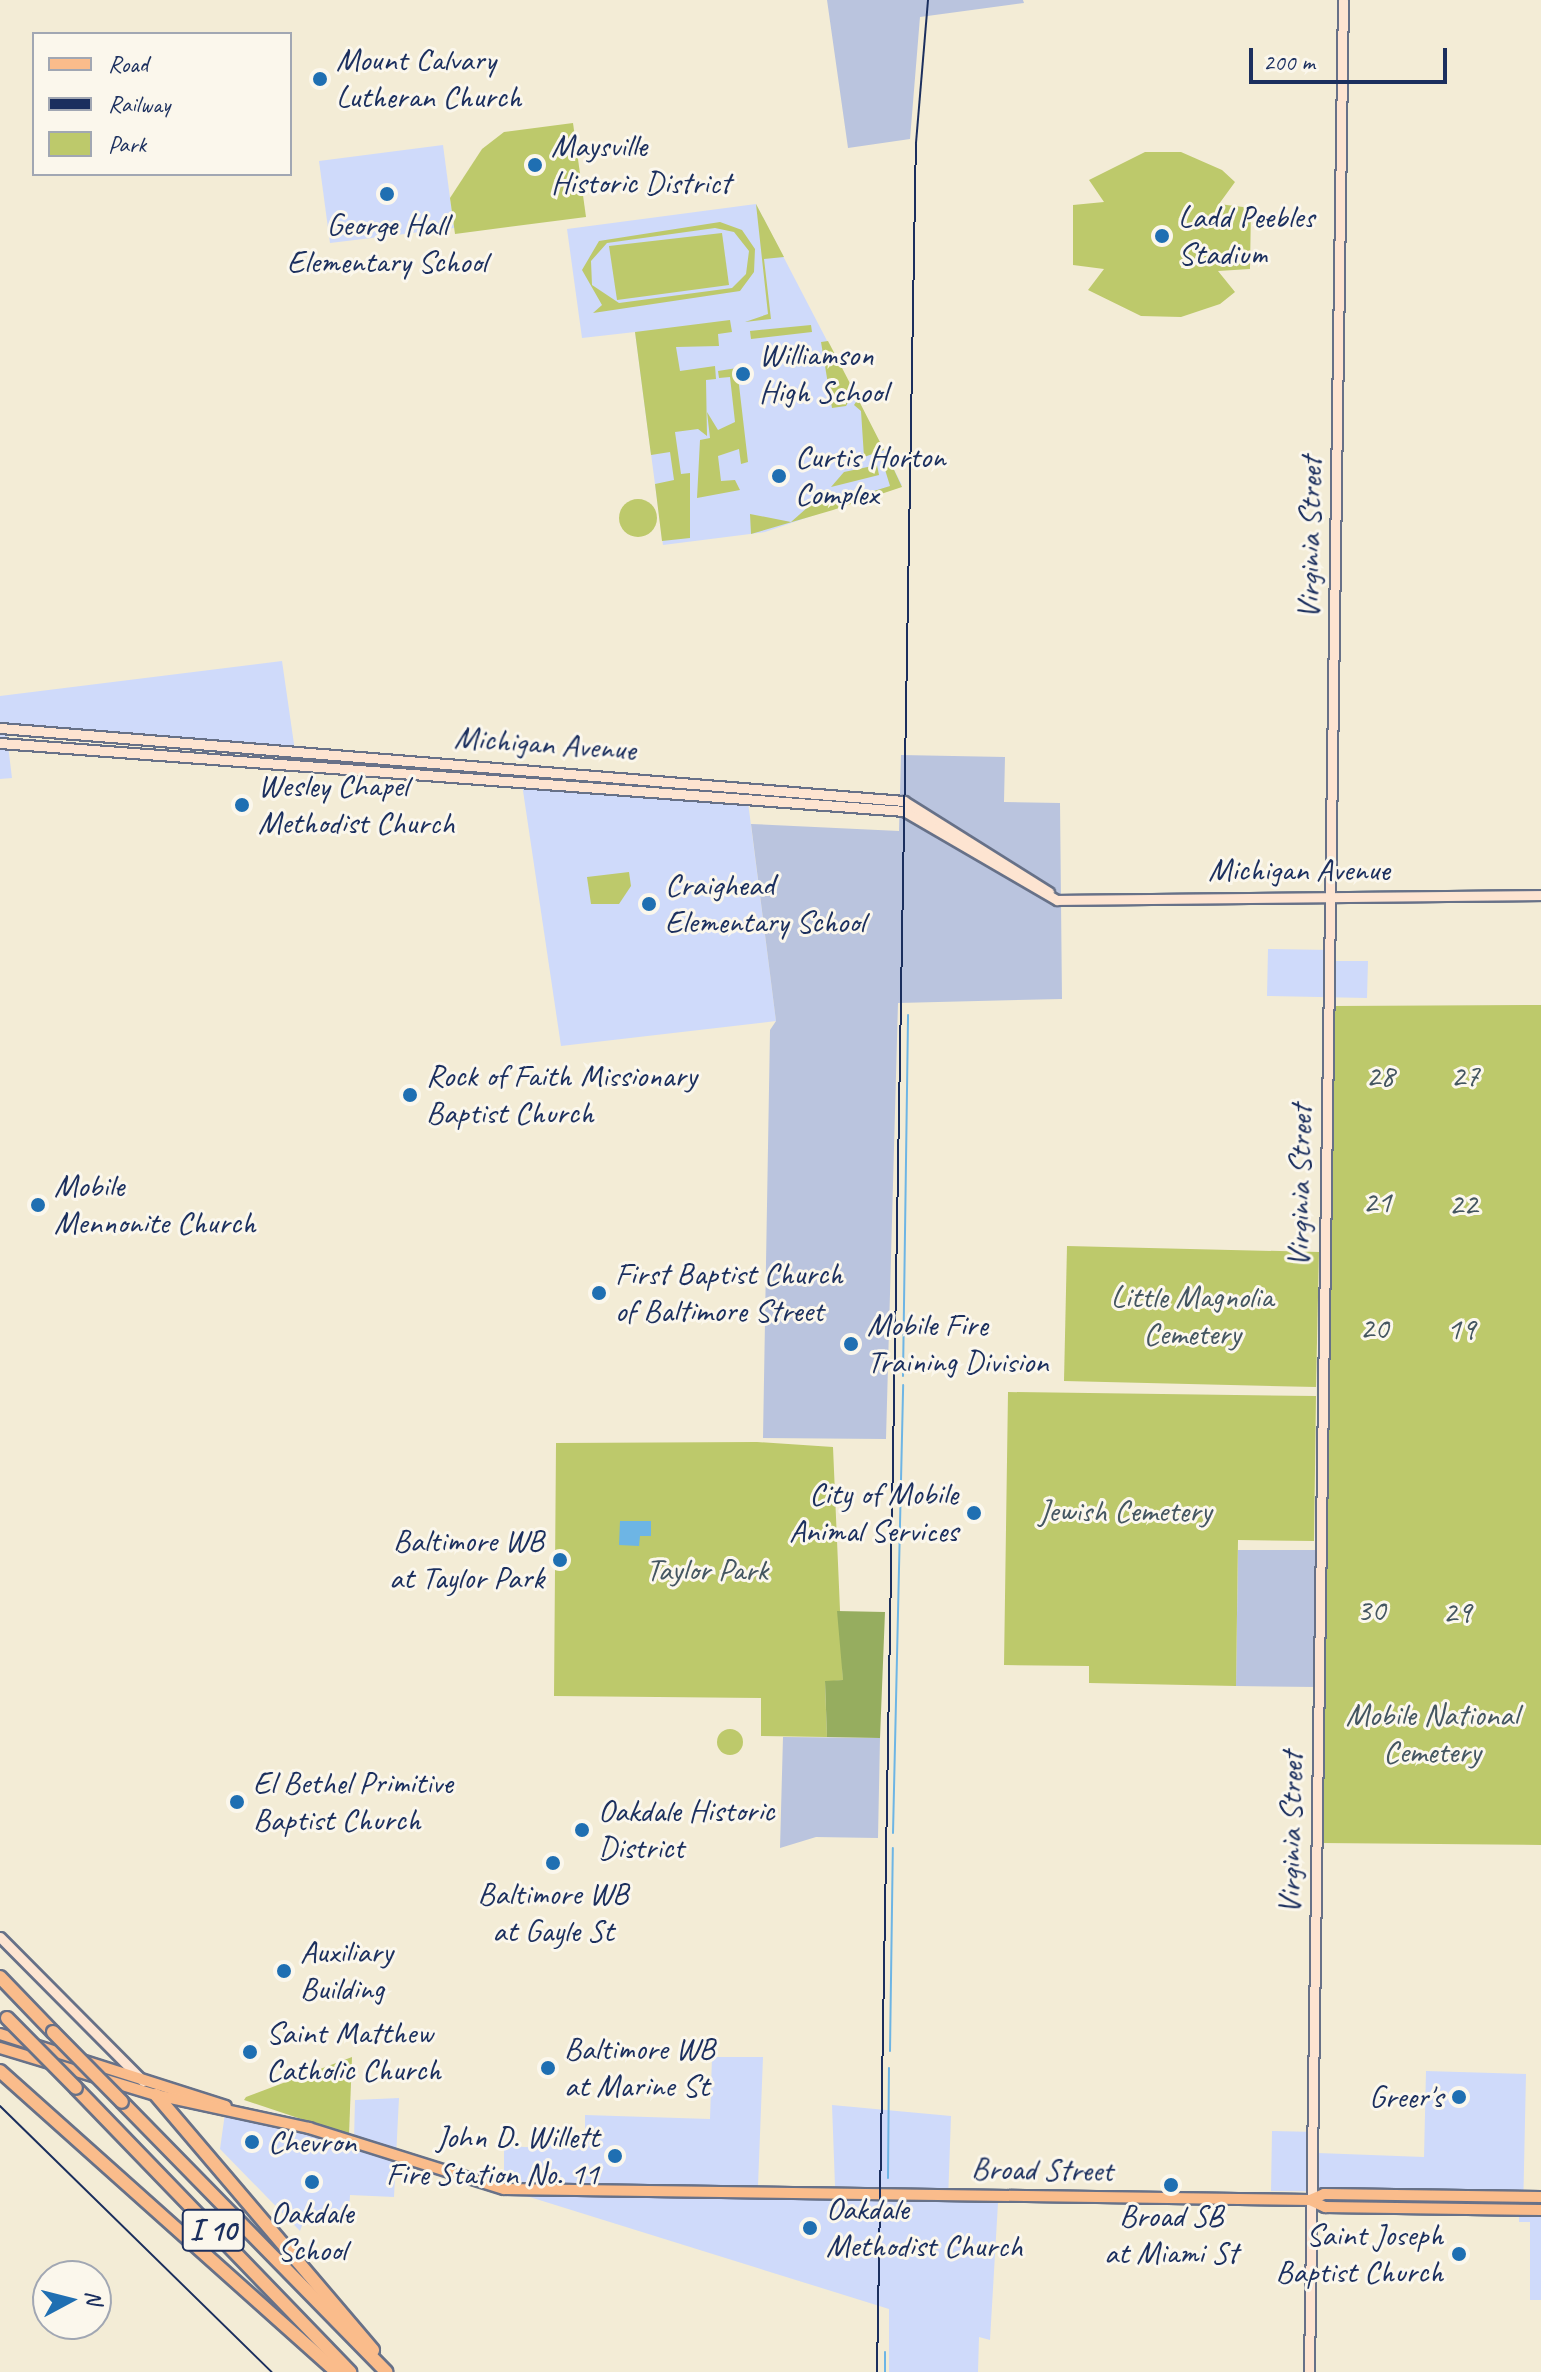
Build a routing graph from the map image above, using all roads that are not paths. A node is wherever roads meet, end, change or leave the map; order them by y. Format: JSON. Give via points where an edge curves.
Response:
{"nodes":[{"id":1,"x":1343,"y":0,"type":"edge"},
{"id":2,"x":0,"y":728,"type":"edge"},
{"id":3,"x":49,"y":732,"type":"junction"},
{"id":4,"x":0,"y":743,"type":"edge"},
{"id":5,"x":46,"y":747,"type":"junction"},
{"id":6,"x":1541,"y":895,"type":"edge"},
{"id":7,"x":1331,"y":897,"type":"junction"},
{"id":8,"x":1057,"y":900,"type":"junction"},
{"id":9,"x":0,"y":1937,"type":"edge"},
{"id":10,"x":0,"y":1977,"type":"edge"},
{"id":11,"x":4,"y":2014,"type":"edge"},
{"id":12,"x":0,"y":2034,"type":"edge"},
{"id":13,"x":0,"y":2048,"type":"edge"},
{"id":14,"x":0,"y":2071,"type":"edge"},
{"id":15,"x":138,"y":2075,"type":"junction"},
{"id":16,"x":156,"y":2095,"type":"junction"},
{"id":17,"x":226,"y":2106,"type":"junction"},
{"id":18,"x":1541,"y":2197,"type":"edge"},
{"id":19,"x":1310,"y":2200,"type":"junction"},
{"id":20,"x":1541,"y":2210,"type":"edge"},
{"id":21,"x":337,"y":2372,"type":"edge"},
{"id":22,"x":350,"y":2372,"type":"edge"},
{"id":23,"x":388,"y":2372,"type":"edge"},
{"id":24,"x":1309,"y":2372,"type":"edge"}],
"edges":[{"from":1,"to":7,"type":"main road","name":"Virginia Street"},
{"from":2,"to":3,"type":"main road","name":"Michigan Avenue"},
{"from":3,"to":5,"type":"main road"},
{"from":3,"to":8,"type":"main road","name":"Michigan Avenue","via":[[904,801]]},
{"from":4,"to":5,"type":"main road","name":"Michigan Avenue"},
{"from":5,"to":8,"type":"main road","name":"Michigan Avenue","via":[[904,811]]},
{"from":6,"to":7,"type":"main road","name":"Michigan Avenue"},
{"from":7,"to":8,"type":"main road","name":"Michigan Avenue"},
{"from":7,"to":19,"type":"main road","name":"Virginia Street"},
{"from":9,"to":15,"type":"main road"},
{"from":10,"to":23,"type":"highway","number":"I 10","bridge":true},
{"from":11,"to":22,"type":"highway","number":"I 10","bridge":true},
{"from":12,"to":15,"type":"main road"},
{"from":13,"to":16,"type":"main road"},
{"from":14,"to":21,"type":"highway"},
{"from":15,"to":16,"type":"main road"},
{"from":15,"to":17,"type":"main road"},
{"from":16,"to":17,"type":"main road"},
{"from":16,"to":23,"type":"highway"},
{"from":17,"to":19,"type":"main road","name":"Broad Street","via":[[504,2189]]},
{"from":18,"to":19,"type":"main road","via":[[1324,2194]]},
{"from":19,"to":20,"type":"main road","name":"Broad Street","via":[[1325,2207]]},
{"from":19,"to":24,"type":"main road","name":"Virginia Street"}]}
